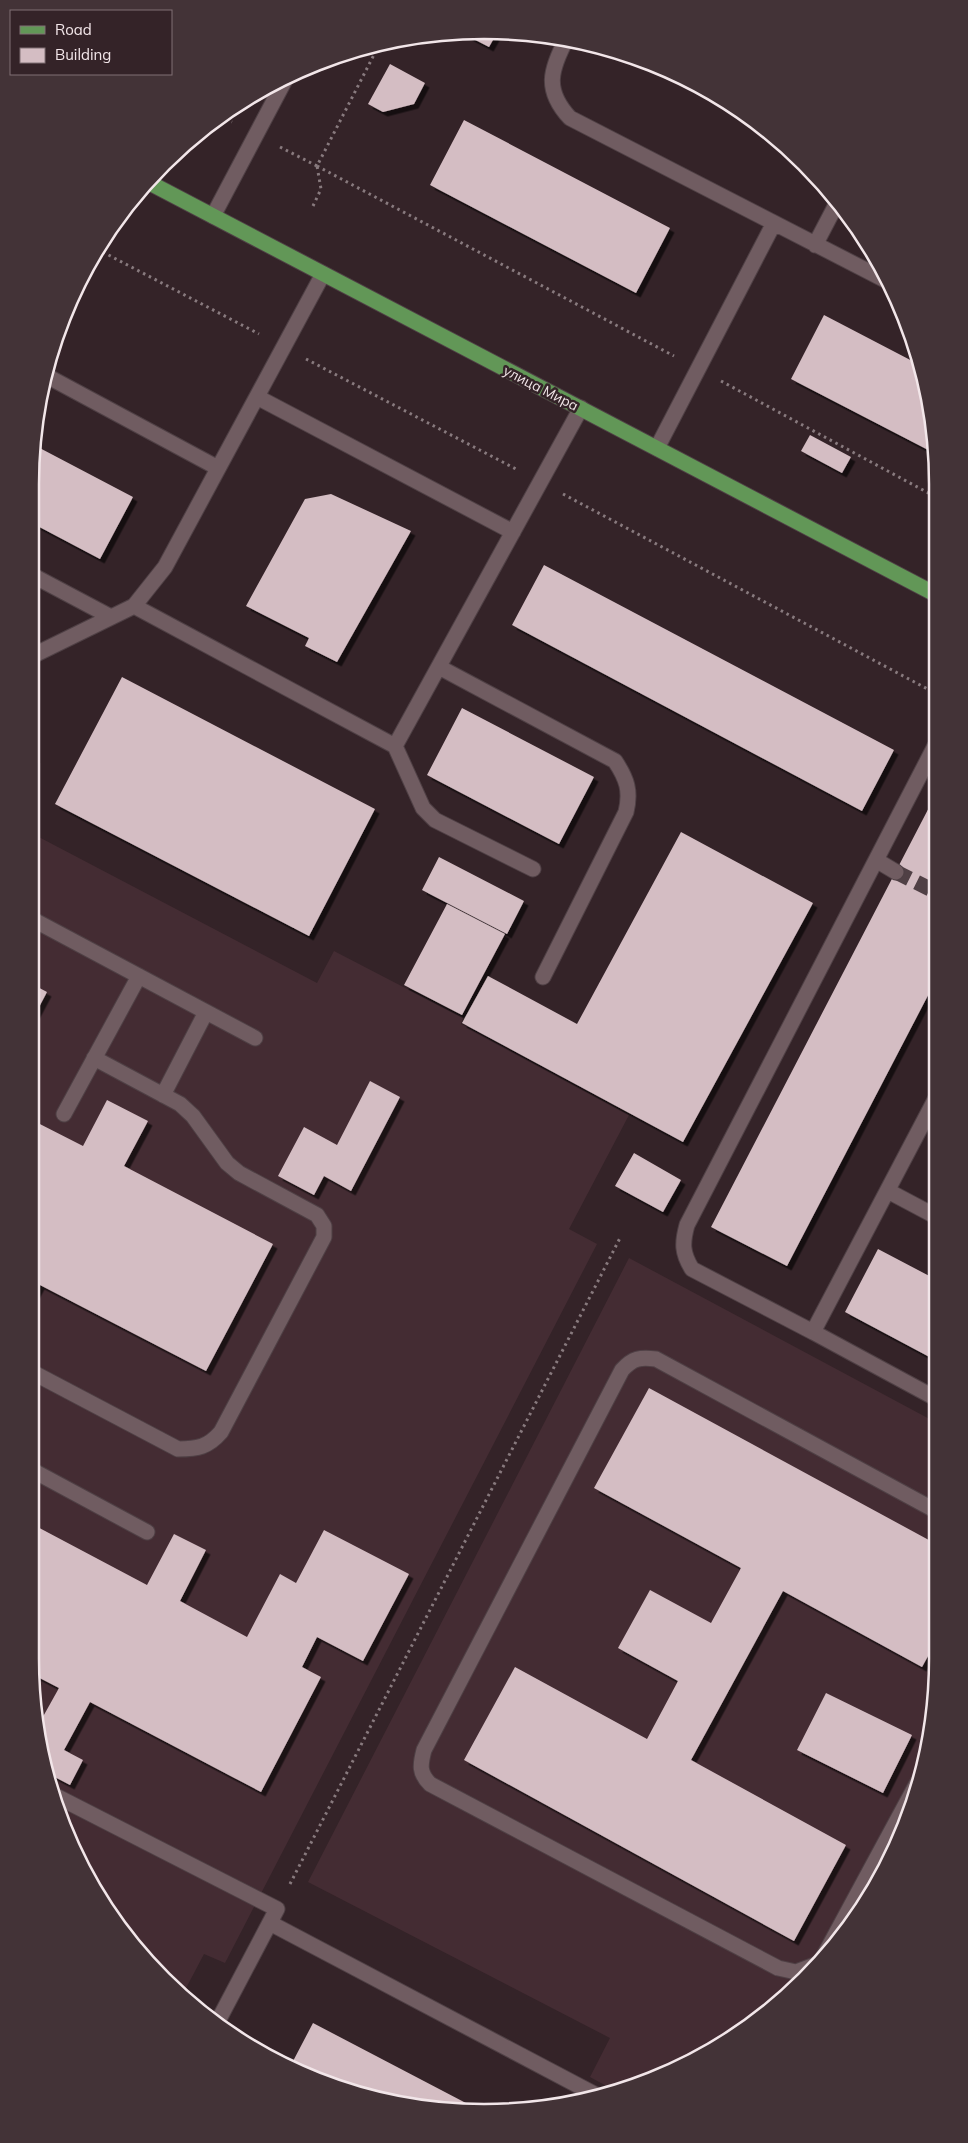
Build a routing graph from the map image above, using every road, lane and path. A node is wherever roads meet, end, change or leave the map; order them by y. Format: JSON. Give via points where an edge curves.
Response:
{"nodes":[{"id":1,"x":563,"y":46,"type":"edge"},
{"id":2,"x":375,"y":52,"type":"edge"},
{"id":3,"x":281,"y":88,"type":"edge"},
{"id":4,"x":228,"y":120,"type":"edge"},
{"id":5,"x":257,"y":135,"type":"junction"},
{"id":6,"x":317,"y":166,"type":"junction"},
{"id":7,"x":154,"y":185,"type":"edge"},
{"id":8,"x":313,"y":206,"type":"dead end"},
{"id":9,"x":834,"y":209,"type":"edge"},
{"id":10,"x":213,"y":216,"type":"junction"},
{"id":11,"x":774,"y":223,"type":"junction"},
{"id":12,"x":816,"y":245,"type":"junction"},
{"id":13,"x":323,"y":274,"type":"junction"},
{"id":14,"x":878,"y":276,"type":"edge"},
{"id":15,"x":698,"y":369,"type":"junction"},
{"id":16,"x":52,"y":379,"type":"edge"},
{"id":17,"x":257,"y":397,"type":"junction"},
{"id":18,"x":581,"y":408,"type":"junction"},
{"id":19,"x":657,"y":448,"type":"junction"},
{"id":20,"x":218,"y":468,"type":"junction"},
{"id":21,"x":929,"y":493,"type":"edge"},
{"id":22,"x":513,"y":532,"type":"junction"},
{"id":23,"x":39,"y":579,"type":"edge"},
{"id":24,"x":929,"y":591,"type":"edge"},
{"id":25,"x":134,"y":606,"type":"junction"},
{"id":26,"x":111,"y":617,"type":"junction"},
{"id":27,"x":39,"y":653,"type":"edge"},
{"id":28,"x":439,"y":667,"type":"junction"},
{"id":29,"x":395,"y":746,"type":"junction"},
{"id":30,"x":929,"y":758,"type":"edge"},
{"id":31,"x":876,"y":860,"type":"junction"},
{"id":32,"x":532,"y":869,"type":"dead end"},
{"id":33,"x":896,"y":872,"type":"tunnel mouth"},
{"id":34,"x":39,"y":923,"type":"edge"},
{"id":35,"x":138,"y":976,"type":"junction"},
{"id":36,"x":543,"y":977,"type":"dead end"},
{"id":37,"x":206,"y":1012,"type":"junction"},
{"id":38,"x":255,"y":1038,"type":"dead end"},
{"id":39,"x":94,"y":1058,"type":"junction"},
{"id":40,"x":163,"y":1095,"type":"junction"},
{"id":41,"x":929,"y":1112,"type":"edge"},
{"id":42,"x":64,"y":1114,"type":"dead end"},
{"id":43,"x":888,"y":1191,"type":"junction"},
{"id":44,"x":929,"y":1213,"type":"edge"},
{"id":45,"x":620,"y":1238,"type":"dead end"},
{"id":46,"x":813,"y":1332,"type":"junction"},
{"id":47,"x":39,"y":1376,"type":"edge"},
{"id":48,"x":929,"y":1395,"type":"edge"},
{"id":49,"x":39,"y":1474,"type":"edge"},
{"id":50,"x":929,"y":1507,"type":"edge"},
{"id":51,"x":147,"y":1532,"type":"dead end"},
{"id":52,"x":61,"y":1799,"type":"edge"},
{"id":53,"x":903,"y":1809,"type":"edge"},
{"id":54,"x":273,"y":1916,"type":"junction"},
{"id":55,"x":840,"y":1925,"type":"edge"},
{"id":56,"x":804,"y":1969,"type":"edge"},
{"id":57,"x":220,"y":2017,"type":"edge"},
{"id":58,"x":589,"y":2091,"type":"edge"}],
"edges":[{"from":1,"to":11,"type":"street","via":[[555,61],[552,84],[557,104],[570,118]]},
{"from":2,"to":6,"type":"path"},
{"from":3,"to":5,"type":"street"},
{"from":4,"to":5,"type":"path"},
{"from":5,"to":6,"type":"path"},
{"from":5,"to":10,"type":"street"},
{"from":6,"to":8,"type":"path","via":[[321,189]]},
{"from":6,"to":15,"type":"path"},
{"from":7,"to":10,"type":"main road","name":"улица Мира"},
{"from":9,"to":12,"type":"street"},
{"from":10,"to":13,"type":"main road","name":"улица Мира"},
{"from":11,"to":12,"type":"street"},
{"from":11,"to":15,"type":"street"},
{"from":12,"to":14,"type":"street"},
{"from":13,"to":17,"type":"street"},
{"from":13,"to":18,"type":"main road","name":"улица Мира"},
{"from":15,"to":19,"type":"street"},
{"from":15,"to":21,"type":"path"},
{"from":16,"to":20,"type":"street"},
{"from":17,"to":20,"type":"street"},
{"from":17,"to":22,"type":"street"},
{"from":18,"to":19,"type":"main road","name":"улица Мира"},
{"from":18,"to":22,"type":"street"},
{"from":19,"to":24,"type":"main road","name":"улица Мира"},
{"from":20,"to":25,"type":"street","via":[[165,567]]},
{"from":22,"to":28,"type":"street"},
{"from":23,"to":26,"type":"street"},
{"from":25,"to":26,"type":"street"},
{"from":25,"to":29,"type":"street"},
{"from":26,"to":27,"type":"street"},
{"from":28,"to":29,"type":"street"},
{"from":28,"to":36,"type":"street","via":[[615,761],[626,777],[630,796],[626,812]]},
{"from":29,"to":32,"type":"street","via":[[423,808],[435,820]]},
{"from":30,"to":31,"type":"street"},
{"from":31,"to":33,"type":"street"},
{"from":31,"to":46,"type":"street","via":[[687,1226],[682,1243],[684,1258],[692,1269]]},
{"from":34,"to":35,"type":"street"},
{"from":35,"to":37,"type":"street"},
{"from":35,"to":39,"type":"street"},
{"from":37,"to":38,"type":"street"},
{"from":37,"to":40,"type":"street"},
{"from":39,"to":40,"type":"street"},
{"from":39,"to":42,"type":"street"},
{"from":40,"to":47,"type":"street","via":[[193,1116],[227,1163],[239,1173],[317,1215],[324,1226],[324,1237],[220,1432],[210,1444],[196,1449],[178,1449]]},
{"from":41,"to":43,"type":"street"},
{"from":43,"to":44,"type":"street"},
{"from":43,"to":46,"type":"street"},
{"from":45,"to":54,"type":"path"},
{"from":46,"to":48,"type":"street"},
{"from":49,"to":51,"type":"street"},
{"from":50,"to":56,"type":"street","via":[[656,1359],[642,1357],[630,1361],[603,1405],[424,1750],[420,1766],[423,1777],[430,1784],[778,1968],[796,1972]]},
{"from":52,"to":54,"type":"street"},
{"from":53,"to":55,"type":"street"},
{"from":54,"to":57,"type":"street"},
{"from":54,"to":58,"type":"street"}]}
